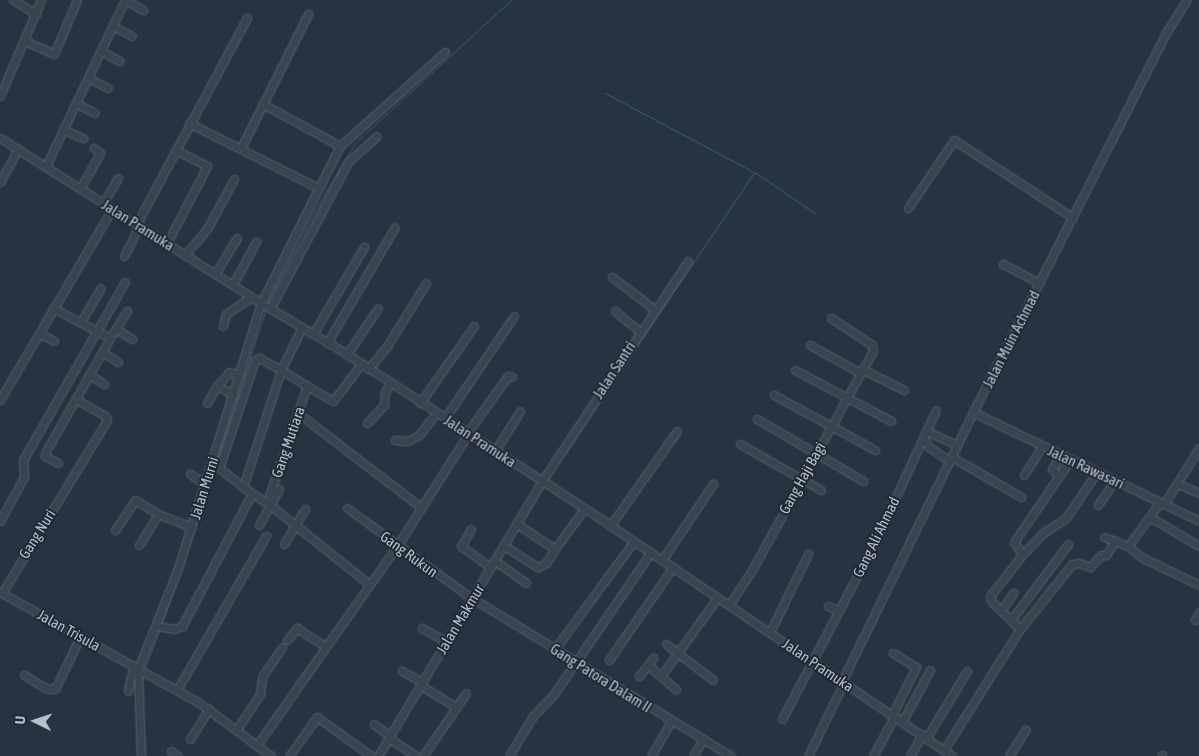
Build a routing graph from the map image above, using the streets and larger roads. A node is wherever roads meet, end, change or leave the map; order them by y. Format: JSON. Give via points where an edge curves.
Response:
{"nodes":[{"id":1,"x":13,"y":0,"type":"edge"},
{"id":2,"x":42,"y":0,"type":"edge"},
{"id":3,"x":77,"y":0,"type":"edge"},
{"id":4,"x":125,"y":0,"type":"edge"},
{"id":5,"x":1187,"y":0,"type":"edge"},
{"id":6,"x":143,"y":10,"type":"dead end"},
{"id":7,"x":36,"y":14,"type":"junction"},
{"id":8,"x":308,"y":14,"type":"dead end"},
{"id":9,"x":247,"y":18,"type":"dead end"},
{"id":10,"x":113,"y":26,"type":"junction"},
{"id":11,"x":132,"y":36,"type":"dead end"},
{"id":12,"x":24,"y":41,"type":"junction"},
{"id":13,"x":101,"y":51,"type":"junction"},
{"id":14,"x":445,"y":52,"type":"dead end"},
{"id":15,"x":120,"y":61,"type":"dead end"},
{"id":16,"x":88,"y":78,"type":"junction"},
{"id":17,"x":108,"y":88,"type":"dead end"},
{"id":18,"x":0,"y":96,"type":"edge"},
{"id":19,"x":76,"y":103,"type":"junction"},
{"id":20,"x":262,"y":104,"type":"junction"},
{"id":21,"x":95,"y":112,"type":"dead end"},
{"id":22,"x":189,"y":123,"type":"junction"},
{"id":23,"x":64,"y":130,"type":"junction"},
{"id":24,"x":376,"y":137,"type":"dead end"},
{"id":25,"x":0,"y":138,"type":"edge"},
{"id":26,"x":83,"y":138,"type":"dead end"},
{"id":27,"x":340,"y":146,"type":"junction"},
{"id":28,"x":94,"y":148,"type":"dead end"},
{"id":29,"x":241,"y":148,"type":"junction"},
{"id":30,"x":18,"y":149,"type":"junction"},
{"id":31,"x":176,"y":150,"type":"junction"},
{"id":32,"x":46,"y":166,"type":"junction"},
{"id":33,"x":118,"y":178,"type":"dead end"},
{"id":34,"x":234,"y":179,"type":"dead end"},
{"id":35,"x":0,"y":182,"type":"edge"},
{"id":36,"x":317,"y":187,"type":"junction"},
{"id":37,"x":80,"y":189,"type":"junction"},
{"id":38,"x":103,"y":203,"type":"junction"},
{"id":39,"x":908,"y":208,"type":"dead end"},
{"id":40,"x":112,"y":209,"type":"junction"},
{"id":41,"x":1073,"y":218,"type":"junction"},
{"id":42,"x":139,"y":224,"type":"junction"},
{"id":43,"x":395,"y":226,"type":"dead end"},
{"id":44,"x":237,"y":238,"type":"dead end"},
{"id":45,"x":256,"y":242,"type":"dead end"},
{"id":46,"x":167,"y":243,"type":"junction"},
{"id":47,"x":364,"y":247,"type":"dead end"},
{"id":48,"x":185,"y":255,"type":"junction"},
{"id":49,"x":124,"y":256,"type":"dead end"},
{"id":50,"x":688,"y":261,"type":"dead end"},
{"id":51,"x":1003,"y":264,"type":"dead end"},
{"id":52,"x":215,"y":274,"type":"junction"},
{"id":53,"x":612,"y":277,"type":"dead end"},
{"id":54,"x":125,"y":282,"type":"dead end"},
{"id":55,"x":426,"y":283,"type":"dead end"},
{"id":56,"x":1040,"y":283,"type":"junction"},
{"id":57,"x":233,"y":284,"type":"junction"},
{"id":58,"x":101,"y":288,"type":"dead end"},
{"id":59,"x":251,"y":297,"type":"junction"},
{"id":60,"x":261,"y":303,"type":"junction"},
{"id":61,"x":54,"y":308,"type":"junction"},
{"id":62,"x":270,"y":308,"type":"junction"},
{"id":63,"x":378,"y":308,"type":"dead end"},
{"id":64,"x":654,"y":309,"type":"junction"},
{"id":65,"x":127,"y":311,"type":"dead end"},
{"id":66,"x":615,"y":312,"type":"dead end"},
{"id":67,"x":514,"y":316,"type":"dead end"},
{"id":68,"x":831,"y":318,"type":"dead end"},
{"id":69,"x":81,"y":322,"type":"junction"},
{"id":70,"x":223,"y":326,"type":"dead end"},
{"id":71,"x":474,"y":326,"type":"dead end"},
{"id":72,"x":302,"y":327,"type":"junction"},
{"id":73,"x":116,"y":329,"type":"junction"},
{"id":74,"x":96,"y":330,"type":"junction"},
{"id":75,"x":639,"y":331,"type":"junction"},
{"id":76,"x":39,"y":333,"type":"junction"},
{"id":77,"x":313,"y":334,"type":"junction"},
{"id":78,"x":110,"y":338,"type":"junction"},
{"id":79,"x":132,"y":339,"type":"dead end"},
{"id":80,"x":54,"y":341,"type":"dead end"},
{"id":81,"x":327,"y":343,"type":"junction"},
{"id":82,"x":810,"y":345,"type":"dead end"},
{"id":83,"x":103,"y":352,"type":"junction"},
{"id":84,"x":347,"y":354,"type":"junction"},
{"id":85,"x":118,"y":362,"type":"dead end"},
{"id":86,"x":361,"y":364,"type":"junction"},
{"id":87,"x":368,"y":368,"type":"junction"},
{"id":88,"x":281,"y":370,"type":"junction"},
{"id":89,"x":795,"y":370,"type":"dead end"},
{"id":90,"x":861,"y":371,"type":"junction"},
{"id":91,"x":90,"y":375,"type":"junction"},
{"id":92,"x":240,"y":375,"type":"junction"},
{"id":93,"x":512,"y":377,"type":"dead end"},
{"id":94,"x":390,"y":383,"type":"junction"},
{"id":95,"x":104,"y":384,"type":"dead end"},
{"id":96,"x":217,"y":386,"type":"junction"},
{"id":97,"x":307,"y":386,"type":"junction"},
{"id":98,"x":904,"y":390,"type":"dead end"},
{"id":99,"x":234,"y":395,"type":"junction"},
{"id":100,"x":774,"y":395,"type":"dead end"},
{"id":101,"x":76,"y":399,"type":"junction"},
{"id":102,"x":846,"y":399,"type":"junction"},
{"id":103,"x":0,"y":400,"type":"edge"},
{"id":104,"x":420,"y":402,"type":"junction"},
{"id":105,"x":208,"y":403,"type":"dead end"},
{"id":106,"x":936,"y":410,"type":"dead end"},
{"id":107,"x":520,"y":411,"type":"dead end"},
{"id":108,"x":973,"y":412,"type":"junction"},
{"id":109,"x":298,"y":413,"type":"junction"},
{"id":110,"x":436,"y":413,"type":"junction"},
{"id":111,"x":445,"y":418,"type":"junction"},
{"id":112,"x":757,"y":419,"type":"dead end"},
{"id":113,"x":891,"y":421,"type":"dead end"},
{"id":114,"x":367,"y":422,"type":"dead end"},
{"id":115,"x":830,"y":426,"type":"junction"},
{"id":116,"x":677,"y":431,"type":"dead end"},
{"id":117,"x":467,"y":433,"type":"junction"},
{"id":118,"x":924,"y":435,"type":"junction"},
{"id":119,"x":395,"y":440,"type":"dead end"},
{"id":120,"x":740,"y":444,"type":"dead end"},
{"id":121,"x":957,"y":445,"type":"junction"},
{"id":122,"x":1042,"y":446,"type":"junction"},
{"id":123,"x":1199,"y":448,"type":"edge"},
{"id":124,"x":875,"y":450,"type":"dead end"},
{"id":125,"x":495,"y":451,"type":"junction"},
{"id":126,"x":815,"y":454,"type":"junction"},
{"id":127,"x":1060,"y":455,"type":"junction"},
{"id":128,"x":951,"y":459,"type":"junction"},
{"id":129,"x":1070,"y":460,"type":"junction"},
{"id":130,"x":58,"y":463,"type":"dead end"},
{"id":131,"x":215,"y":467,"type":"junction"},
{"id":132,"x":1097,"y":472,"type":"junction"},
{"id":133,"x":190,"y":474,"type":"dead end"},
{"id":134,"x":1024,"y":475,"type":"dead end"},
{"id":135,"x":1059,"y":476,"type":"junction"},
{"id":136,"x":801,"y":479,"type":"junction"},
{"id":137,"x":542,"y":481,"type":"junction"},
{"id":138,"x":863,"y":481,"type":"dead end"},
{"id":139,"x":1114,"y":481,"type":"junction"},
{"id":140,"x":204,"y":483,"type":"junction"},
{"id":141,"x":713,"y":484,"type":"dead end"},
{"id":142,"x":1178,"y":484,"type":"junction"},
{"id":143,"x":243,"y":487,"type":"junction"},
{"id":144,"x":279,"y":490,"type":"dead end"},
{"id":145,"x":821,"y":490,"type":"dead end"},
{"id":146,"x":252,"y":493,"type":"junction"},
{"id":147,"x":1199,"y":493,"type":"edge"},
{"id":148,"x":1022,"y":497,"type":"dead end"},
{"id":149,"x":1161,"y":504,"type":"junction"},
{"id":150,"x":268,"y":505,"type":"junction"},
{"id":151,"x":1098,"y":505,"type":"dead end"},
{"id":152,"x":347,"y":508,"type":"dead end"},
{"id":153,"x":422,"y":508,"type":"junction"},
{"id":154,"x":305,"y":509,"type":"dead end"},
{"id":155,"x":584,"y":509,"type":"junction"},
{"id":156,"x":158,"y":514,"type":"junction"},
{"id":157,"x":1150,"y":517,"type":"junction"},
{"id":158,"x":0,"y":521,"type":"edge"},
{"id":159,"x":1199,"y":521,"type":"edge"},
{"id":160,"x":259,"y":525,"type":"dead end"},
{"id":161,"x":519,"y":525,"type":"junction"},
{"id":162,"x":610,"y":526,"type":"junction"},
{"id":163,"x":192,"y":527,"type":"junction"},
{"id":164,"x":295,"y":527,"type":"junction"},
{"id":165,"x":471,"y":529,"type":"dead end"},
{"id":166,"x":115,"y":530,"type":"dead end"},
{"id":167,"x":266,"y":536,"type":"dead end"},
{"id":168,"x":1104,"y":537,"type":"dead end"},
{"id":169,"x":1115,"y":540,"type":"junction"},
{"id":170,"x":634,"y":541,"type":"junction"},
{"id":171,"x":284,"y":544,"type":"dead end"},
{"id":172,"x":1068,"y":544,"type":"dead end"},
{"id":173,"x":139,"y":545,"type":"dead end"},
{"id":174,"x":397,"y":546,"type":"junction"},
{"id":175,"x":1128,"y":546,"type":"junction"},
{"id":176,"x":1199,"y":546,"type":"edge"},
{"id":177,"x":505,"y":547,"type":"junction"},
{"id":178,"x":555,"y":549,"type":"junction"},
{"id":179,"x":651,"y":552,"type":"junction"},
{"id":180,"x":808,"y":554,"type":"dead end"},
{"id":181,"x":1020,"y":557,"type":"junction"},
{"id":182,"x":662,"y":560,"type":"junction"},
{"id":183,"x":495,"y":564,"type":"junction"},
{"id":184,"x":674,"y":567,"type":"junction"},
{"id":185,"x":526,"y":583,"type":"dead end"},
{"id":186,"x":369,"y":584,"type":"junction"},
{"id":187,"x":1199,"y":585,"type":"edge"},
{"id":188,"x":1,"y":592,"type":"edge"},
{"id":189,"x":1013,"y":593,"type":"dead end"},
{"id":190,"x":718,"y":597,"type":"junction"},
{"id":191,"x":475,"y":599,"type":"junction"},
{"id":192,"x":729,"y":605,"type":"junction"},
{"id":193,"x":828,"y":606,"type":"dead end"},
{"id":194,"x":839,"y":611,"type":"junction"},
{"id":195,"x":1001,"y":611,"type":"junction"},
{"id":196,"x":1199,"y":612,"type":"edge"},
{"id":197,"x":1011,"y":620,"type":"junction"},
{"id":198,"x":1195,"y":620,"type":"dead end"},
{"id":199,"x":159,"y":627,"type":"junction"},
{"id":200,"x":422,"y":628,"type":"dead end"},
{"id":201,"x":1020,"y":629,"type":"junction"},
{"id":202,"x":770,"y":632,"type":"junction"},
{"id":203,"x":80,"y":637,"type":"junction"},
{"id":204,"x":287,"y":640,"type":"dead end"},
{"id":205,"x":446,"y":642,"type":"junction"},
{"id":206,"x":666,"y":644,"type":"dead end"},
{"id":207,"x":325,"y":646,"type":"junction"},
{"id":208,"x":282,"y":647,"type":"dead end"},
{"id":209,"x":554,"y":650,"type":"junction"},
{"id":210,"x":893,"y":653,"type":"dead end"},
{"id":211,"x":677,"y":654,"type":"junction"},
{"id":212,"x":653,"y":658,"type":"dead end"},
{"id":213,"x":609,"y":660,"type":"dead end"},
{"id":214,"x":574,"y":661,"type":"junction"},
{"id":215,"x":813,"y":661,"type":"junction"},
{"id":216,"x":648,"y":665,"type":"junction"},
{"id":217,"x":930,"y":670,"type":"dead end"},
{"id":218,"x":140,"y":671,"type":"junction"},
{"id":219,"x":402,"y":671,"type":"dead end"},
{"id":220,"x":966,"y":671,"type":"dead end"},
{"id":221,"x":24,"y":675,"type":"dead end"},
{"id":222,"x":639,"y":676,"type":"dead end"},
{"id":223,"x":661,"y":676,"type":"junction"},
{"id":224,"x":714,"y":680,"type":"dead end"},
{"id":225,"x":843,"y":682,"type":"junction"},
{"id":226,"x":422,"y":685,"type":"junction"},
{"id":227,"x":676,"y":689,"type":"dead end"},
{"id":228,"x":177,"y":690,"type":"junction"},
{"id":229,"x":128,"y":691,"type":"dead end"},
{"id":230,"x":466,"y":693,"type":"dead end"},
{"id":231,"x":456,"y":707,"type":"junction"},
{"id":232,"x":209,"y":709,"type":"junction"},
{"id":233,"x":893,"y":716,"type":"junction"},
{"id":234,"x":782,"y":719,"type":"dead end"},
{"id":235,"x":671,"y":722,"type":"junction"},
{"id":236,"x":902,"y":722,"type":"junction"},
{"id":237,"x":374,"y":724,"type":"dead end"},
{"id":238,"x":237,"y":730,"type":"junction"},
{"id":239,"x":1026,"y":730,"type":"dead end"},
{"id":240,"x":924,"y":736,"type":"junction"},
{"id":241,"x":391,"y":738,"type":"junction"},
{"id":242,"x":190,"y":739,"type":"dead end"},
{"id":243,"x":703,"y":739,"type":"junction"},
{"id":244,"x":258,"y":745,"type":"junction"},
{"id":245,"x":171,"y":750,"type":"dead end"},
{"id":246,"x":944,"y":750,"type":"junction"},
{"id":247,"x":269,"y":755,"type":"edge"},
{"id":248,"x":141,"y":756,"type":"edge"},
{"id":249,"x":178,"y":756,"type":"edge"},
{"id":250,"x":289,"y":756,"type":"edge"},
{"id":251,"x":371,"y":756,"type":"edge"},
{"id":252,"x":378,"y":756,"type":"edge"},
{"id":253,"x":416,"y":756,"type":"edge"},
{"id":254,"x":423,"y":756,"type":"edge"},
{"id":255,"x":509,"y":756,"type":"edge"},
{"id":256,"x":651,"y":756,"type":"edge"},
{"id":257,"x":693,"y":756,"type":"edge"},
{"id":258,"x":731,"y":756,"type":"edge"},
{"id":259,"x":808,"y":756,"type":"edge"},
{"id":260,"x":873,"y":756,"type":"edge"},
{"id":261,"x":910,"y":756,"type":"edge"},
{"id":262,"x":952,"y":756,"type":"edge"},
{"id":263,"x":1009,"y":756,"type":"edge"}],
"edges":[{"from":1,"to":7,"type":"street"},
{"from":2,"to":7,"type":"street"},
{"from":3,"to":12,"type":"street","via":[[54,54]]},
{"from":4,"to":6,"type":"street"},
{"from":4,"to":10,"type":"street"},
{"from":5,"to":41,"type":"street","name":"Jalan Muin Achmad","via":[[1166,33]]},
{"from":7,"to":12,"type":"street"},
{"from":8,"to":20,"type":"street"},
{"from":9,"to":22,"type":"street","via":[[198,113]]},
{"from":10,"to":11,"type":"street"},
{"from":10,"to":13,"type":"street"},
{"from":12,"to":18,"type":"street"},
{"from":13,"to":15,"type":"street"},
{"from":13,"to":16,"type":"street"},
{"from":14,"to":27,"type":"street","name":"Jalan Murni"},
{"from":16,"to":17,"type":"street"},
{"from":16,"to":19,"type":"street"},
{"from":19,"to":21,"type":"street"},
{"from":19,"to":23,"type":"street"},
{"from":20,"to":27,"type":"street"},
{"from":20,"to":29,"type":"street"},
{"from":22,"to":29,"type":"street"},
{"from":22,"to":31,"type":"street"},
{"from":23,"to":26,"type":"street"},
{"from":23,"to":32,"type":"street"},
{"from":24,"to":62,"type":"street","via":[[348,162]]},
{"from":25,"to":30,"type":"street","name":"Jalan Pramuka"},
{"from":27,"to":36,"type":"street","name":"Jalan Murni"},
{"from":28,"to":37,"type":"street","via":[[100,153]]},
{"from":29,"to":36,"type":"street"},
{"from":30,"to":32,"type":"street","name":"Jalan Pramuka"},
{"from":30,"to":35,"type":"street"},
{"from":31,"to":42,"type":"street"},
{"from":31,"to":46,"type":"street","via":[[207,166]]},
{"from":32,"to":37,"type":"street","name":"Jalan Pramuka"},
{"from":33,"to":38,"type":"street"},
{"from":34,"to":48,"type":"street","via":[[207,229]]},
{"from":36,"to":60,"type":"street","name":"Jalan Murni"},
{"from":37,"to":38,"type":"street","name":"Jalan Pramuka"},
{"from":38,"to":40,"type":"street","name":"Jalan Pramuka"},
{"from":39,"to":41,"type":"street","via":[[954,140]]},
{"from":40,"to":42,"type":"street","name":"Jalan Pramuka"},
{"from":40,"to":61,"type":"street"},
{"from":41,"to":56,"type":"street","name":"Jalan Muin Achmad"},
{"from":42,"to":46,"type":"street","name":"Jalan Pramuka"},
{"from":42,"to":49,"type":"street"},
{"from":43,"to":81,"type":"street"},
{"from":44,"to":52,"type":"street"},
{"from":45,"to":57,"type":"street"},
{"from":46,"to":48,"type":"street","name":"Jalan Pramuka"},
{"from":47,"to":77,"type":"street"},
{"from":48,"to":52,"type":"street","name":"Jalan Pramuka"},
{"from":50,"to":64,"type":"street","name":"Jalan Santri"},
{"from":51,"to":56,"type":"street"},
{"from":52,"to":57,"type":"street","name":"Jalan Pramuka"},
{"from":53,"to":64,"type":"street"},
{"from":54,"to":74,"type":"street"},
{"from":55,"to":87,"type":"street","via":[[383,351]]},
{"from":56,"to":108,"type":"street","name":"Jalan Muin Achmad"},
{"from":57,"to":59,"type":"street","name":"Jalan Pramuka"},
{"from":58,"to":69,"type":"street"},
{"from":59,"to":60,"type":"street","name":"Jalan Pramuka"},
{"from":59,"to":70,"type":"street","via":[[226,314]]},
{"from":60,"to":62,"type":"street","name":"Jalan Pramuka"},
{"from":60,"to":92,"type":"street","name":"Jalan Murni"},
{"from":61,"to":69,"type":"street"},
{"from":61,"to":76,"type":"street"},
{"from":62,"to":72,"type":"street","name":"Jalan Pramuka"},
{"from":63,"to":84,"type":"street"},
{"from":64,"to":75,"type":"street","name":"Jalan Santri"},
{"from":65,"to":73,"type":"street"},
{"from":66,"to":75,"type":"street"},
{"from":67,"to":111,"type":"street"},
{"from":68,"to":90,"type":"street","name":"Gang Haji Bagi","via":[[872,345],[873,351]]},
{"from":69,"to":74,"type":"street"},
{"from":71,"to":104,"type":"street"},
{"from":72,"to":77,"type":"street","name":"Jalan Pramuka"},
{"from":72,"to":88,"type":"street","name":"Gang Mutiara"},
{"from":73,"to":78,"type":"street"},
{"from":73,"to":79,"type":"street"},
{"from":74,"to":78,"type":"street"},
{"from":74,"to":158,"type":"street","via":[[23,460],[24,477]]},
{"from":75,"to":137,"type":"street","name":"Jalan Santri"},
{"from":76,"to":80,"type":"street"},
{"from":76,"to":103,"type":"street"},
{"from":77,"to":81,"type":"street","name":"Jalan Pramuka"},
{"from":78,"to":83,"type":"street"},
{"from":81,"to":84,"type":"street","name":"Jalan Pramuka"},
{"from":82,"to":90,"type":"street"},
{"from":83,"to":85,"type":"street"},
{"from":83,"to":91,"type":"street"},
{"from":84,"to":86,"type":"street","name":"Jalan Pramuka"},
{"from":86,"to":87,"type":"street","name":"Jalan Pramuka"},
{"from":86,"to":97,"type":"street","via":[[333,401]]},
{"from":87,"to":94,"type":"street","name":"Jalan Pramuka"},
{"from":88,"to":97,"type":"street","name":"Gang Mutiara"},
{"from":88,"to":131,"type":"street","name":"Gang Mutiara","via":[[259,358],[255,360]]},
{"from":88,"to":143,"type":"street","name":"Gang Mutiara"},
{"from":89,"to":102,"type":"street"},
{"from":90,"to":98,"type":"street"},
{"from":90,"to":102,"type":"street","name":"Gang Haji Bagi"},
{"from":91,"to":95,"type":"street"},
{"from":91,"to":101,"type":"street"},
{"from":92,"to":96,"type":"street","via":[[228,372]]},
{"from":92,"to":99,"type":"street","name":"Jalan Murni"},
{"from":93,"to":117,"type":"street","via":[[508,376]]},
{"from":94,"to":104,"type":"street","name":"Jalan Pramuka"},
{"from":94,"to":114,"type":"street","via":[[384,405]]},
{"from":96,"to":99,"type":"street"},
{"from":96,"to":105,"type":"street"},
{"from":97,"to":109,"type":"street","name":"Gang Mutiara"},
{"from":99,"to":131,"type":"street","name":"Jalan Murni"},
{"from":100,"to":115,"type":"street"},
{"from":101,"to":130,"type":"street","via":[[45,453]]},
{"from":101,"to":188,"type":"street","name":"Gang Nuri","via":[[108,417]]},
{"from":102,"to":113,"type":"street"},
{"from":102,"to":115,"type":"street","name":"Gang Haji Bagi"},
{"from":104,"to":110,"type":"street","name":"Jalan Pramuka"},
{"from":106,"to":118,"type":"street","name":"Gang Ali Ahmad"},
{"from":107,"to":125,"type":"street"},
{"from":108,"to":121,"type":"street","name":"Jalan Muin Achmad"},
{"from":108,"to":122,"type":"street","name":"Jalan Rawasari"},
{"from":109,"to":150,"type":"street","name":"Gang Mutiara"},
{"from":109,"to":153,"type":"street"},
{"from":110,"to":111,"type":"street","name":"Jalan Pramuka"},
{"from":110,"to":119,"type":"street","via":[[419,435],[408,441]]},
{"from":111,"to":117,"type":"street","name":"Jalan Pramuka"},
{"from":112,"to":126,"type":"street"},
{"from":115,"to":124,"type":"street"},
{"from":115,"to":126,"type":"street","name":"Gang Haji Bagi"},
{"from":116,"to":162,"type":"street"},
{"from":117,"to":125,"type":"street","name":"Jalan Pramuka"},
{"from":117,"to":153,"type":"street"},
{"from":118,"to":121,"type":"street"},
{"from":118,"to":128,"type":"street","via":[[928,447]]},
{"from":118,"to":194,"type":"street","name":"Gang Ali Ahmad"},
{"from":120,"to":136,"type":"street"},
{"from":121,"to":128,"type":"street","name":"Jalan Muin Achmad"},
{"from":122,"to":127,"type":"street","name":"Jalan Rawasari"},
{"from":122,"to":134,"type":"street"},
{"from":123,"to":142,"type":"street"},
{"from":125,"to":137,"type":"street","name":"Jalan Pramuka"},
{"from":126,"to":136,"type":"street","name":"Gang Haji Bagi"},
{"from":126,"to":138,"type":"street"},
{"from":127,"to":129,"type":"street","name":"Jalan Rawasari"},
{"from":127,"to":135,"type":"street","via":[[1052,469]]},
{"from":128,"to":148,"type":"street"},
{"from":128,"to":225,"type":"street","name":"Jalan Muin Achmad"},
{"from":129,"to":132,"type":"street","name":"Jalan Rawasari"},
{"from":129,"to":135,"type":"street"},
{"from":131,"to":140,"type":"street","name":"Jalan Murni"},
{"from":131,"to":143,"type":"street"},
{"from":132,"to":139,"type":"street","name":"Jalan Rawasari"},
{"from":132,"to":181,"type":"street","via":[[1066,518],[1043,533]]},
{"from":133,"to":140,"type":"street"},
{"from":135,"to":181,"type":"street","via":[[1014,542]]},
{"from":136,"to":145,"type":"street"},
{"from":136,"to":192,"type":"street","name":"Gang Haji Bagi","via":[[752,570]]},
{"from":137,"to":155,"type":"street","name":"Jalan Pramuka"},
{"from":137,"to":161,"type":"street","name":"Jalan Makmur"},
{"from":139,"to":149,"type":"street","name":"Jalan Rawasari"},
{"from":139,"to":151,"type":"street"},
{"from":140,"to":163,"type":"street","name":"Jalan Murni"},
{"from":141,"to":182,"type":"street"},
{"from":142,"to":147,"type":"street"},
{"from":142,"to":149,"type":"street"},
{"from":143,"to":146,"type":"street"},
{"from":144,"to":150,"type":"street"},
{"from":146,"to":150,"type":"street"},
{"from":146,"to":199,"type":"street","via":[[182,626]]},
{"from":149,"to":157,"type":"street"},
{"from":149,"to":159,"type":"street","name":"Jalan Rawasari"},
{"from":150,"to":160,"type":"street"},
{"from":150,"to":164,"type":"street"},
{"from":152,"to":174,"type":"street","name":"Gang Rukun"},
{"from":153,"to":174,"type":"street"},
{"from":154,"to":164,"type":"street"},
{"from":155,"to":162,"type":"street","name":"Jalan Pramuka"},
{"from":155,"to":178,"type":"street"},
{"from":156,"to":163,"type":"street"},
{"from":156,"to":166,"type":"street","via":[[135,500]]},
{"from":156,"to":173,"type":"street"},
{"from":157,"to":175,"type":"street"},
{"from":157,"to":176,"type":"street"},
{"from":161,"to":177,"type":"street","name":"Jalan Makmur"},
{"from":161,"to":178,"type":"street"},
{"from":162,"to":170,"type":"street","name":"Jalan Pramuka"},
{"from":163,"to":199,"type":"street","name":"Jalan Murni"},
{"from":164,"to":171,"type":"street"},
{"from":164,"to":186,"type":"street"},
{"from":165,"to":183,"type":"street","via":[[461,546]]},
{"from":167,"to":228,"type":"street"},
{"from":168,"to":169,"type":"street"},
{"from":169,"to":175,"type":"street"},
{"from":169,"to":201,"type":"street","via":[[1106,555],[1101,555],[1090,567],[1072,564]]},
{"from":170,"to":179,"type":"street","name":"Jalan Pramuka"},
{"from":170,"to":209,"type":"street"},
{"from":172,"to":197,"type":"street"},
{"from":174,"to":186,"type":"street"},
{"from":174,"to":191,"type":"street","name":"Gang Rukun"},
{"from":175,"to":187,"type":"street","via":[[1142,558]]},
{"from":177,"to":178,"type":"street","via":[[538,567],[546,563]]},
{"from":177,"to":183,"type":"street","name":"Jalan Makmur"},
{"from":179,"to":182,"type":"street","name":"Jalan Pramuka"},
{"from":179,"to":214,"type":"street"},
{"from":180,"to":202,"type":"street"},
{"from":181,"to":195,"type":"street","via":[[990,596]]},
{"from":182,"to":184,"type":"street","name":"Jalan Pramuka"},
{"from":183,"to":185,"type":"street"},
{"from":183,"to":191,"type":"street","name":"Jalan Makmur"},
{"from":184,"to":190,"type":"street","name":"Jalan Pramuka"},
{"from":184,"to":213,"type":"street"},
{"from":186,"to":207,"type":"street"},
{"from":188,"to":203,"type":"street","name":"Jalan Trisula"},
{"from":189,"to":195,"type":"street"},
{"from":190,"to":192,"type":"street","name":"Jalan Pramuka"},
{"from":190,"to":211,"type":"street"},
{"from":191,"to":205,"type":"street","name":"Jalan Makmur"},
{"from":191,"to":209,"type":"street","name":"Gang Patora Dalam II"},
{"from":192,"to":202,"type":"street","name":"Jalan Pramuka"},
{"from":193,"to":194,"type":"street"},
{"from":194,"to":215,"type":"street","name":"Gang Ali Ahmad"},
{"from":195,"to":197,"type":"street"},
{"from":196,"to":198,"type":"street"},
{"from":197,"to":201,"type":"street"},
{"from":199,"to":218,"type":"street","name":"Jalan Murni"},
{"from":200,"to":205,"type":"street"},
{"from":201,"to":246,"type":"street"},
{"from":202,"to":215,"type":"street","name":"Jalan Pramuka"},
{"from":203,"to":218,"type":"street","name":"Jalan Trisula"},
{"from":203,"to":221,"type":"street","via":[[54,689]]},
{"from":204,"to":207,"type":"street","via":[[297,628]]},
{"from":205,"to":226,"type":"street","name":"Jalan Makmur"},
{"from":206,"to":211,"type":"street"},
{"from":207,"to":244,"type":"street"},
{"from":208,"to":238,"type":"street","via":[[262,678],[260,694]]},
{"from":209,"to":214,"type":"street","name":"Gang Patora Dalam II"},
{"from":210,"to":233,"type":"street","via":[[916,667]]},
{"from":211,"to":223,"type":"street"},
{"from":211,"to":224,"type":"street"},
{"from":212,"to":216,"type":"street"},
{"from":214,"to":235,"type":"street","name":"Gang Patora Dalam II"},
{"from":214,"to":255,"type":"street","via":[[554,694],[533,716]]},
{"from":215,"to":225,"type":"street","name":"Jalan Pramuka"},
{"from":215,"to":234,"type":"street","name":"Gang Ali Ahmad"},
{"from":216,"to":222,"type":"street"},
{"from":216,"to":223,"type":"street"},
{"from":217,"to":236,"type":"street"},
{"from":218,"to":228,"type":"street","name":"Jalan Trisula"},
{"from":218,"to":229,"type":"street","name":"Jalan Murni"},
{"from":218,"to":248,"type":"street"},
{"from":219,"to":226,"type":"street"},
{"from":220,"to":240,"type":"street"},
{"from":223,"to":227,"type":"street"},
{"from":225,"to":233,"type":"street","name":"Jalan Pramuka"},
{"from":225,"to":259,"type":"street","name":"Jalan Muin Achmad"},
{"from":226,"to":231,"type":"street"},
{"from":226,"to":241,"type":"street","name":"Jalan Makmur"},
{"from":228,"to":232,"type":"street","name":"Jalan Trisula"},
{"from":230,"to":231,"type":"street"},
{"from":231,"to":254,"type":"street"},
{"from":232,"to":238,"type":"street","name":"Jalan Trisula"},
{"from":232,"to":242,"type":"street"},
{"from":233,"to":236,"type":"street","name":"Jalan Pramuka"},
{"from":233,"to":260,"type":"street"},
{"from":235,"to":243,"type":"street","name":"Gang Patora Dalam II"},
{"from":235,"to":256,"type":"street"},
{"from":236,"to":240,"type":"street","name":"Jalan Pramuka"},
{"from":237,"to":241,"type":"street"},
{"from":238,"to":244,"type":"street","name":"Jalan Trisula"},
{"from":239,"to":263,"type":"street"},
{"from":240,"to":246,"type":"street","name":"Jalan Pramuka"},
{"from":240,"to":261,"type":"street"},
{"from":241,"to":252,"type":"street","name":"Jalan Makmur"},
{"from":241,"to":253,"type":"street"},
{"from":243,"to":257,"type":"street"},
{"from":243,"to":258,"type":"street","name":"Gang Patora Dalam II"},
{"from":244,"to":247,"type":"street","name":"Jalan Trisula"},
{"from":245,"to":249,"type":"street"},
{"from":246,"to":262,"type":"street","name":"Jalan Pramuka"},
{"from":250,"to":251,"type":"street","via":[[315,718]]}]}
